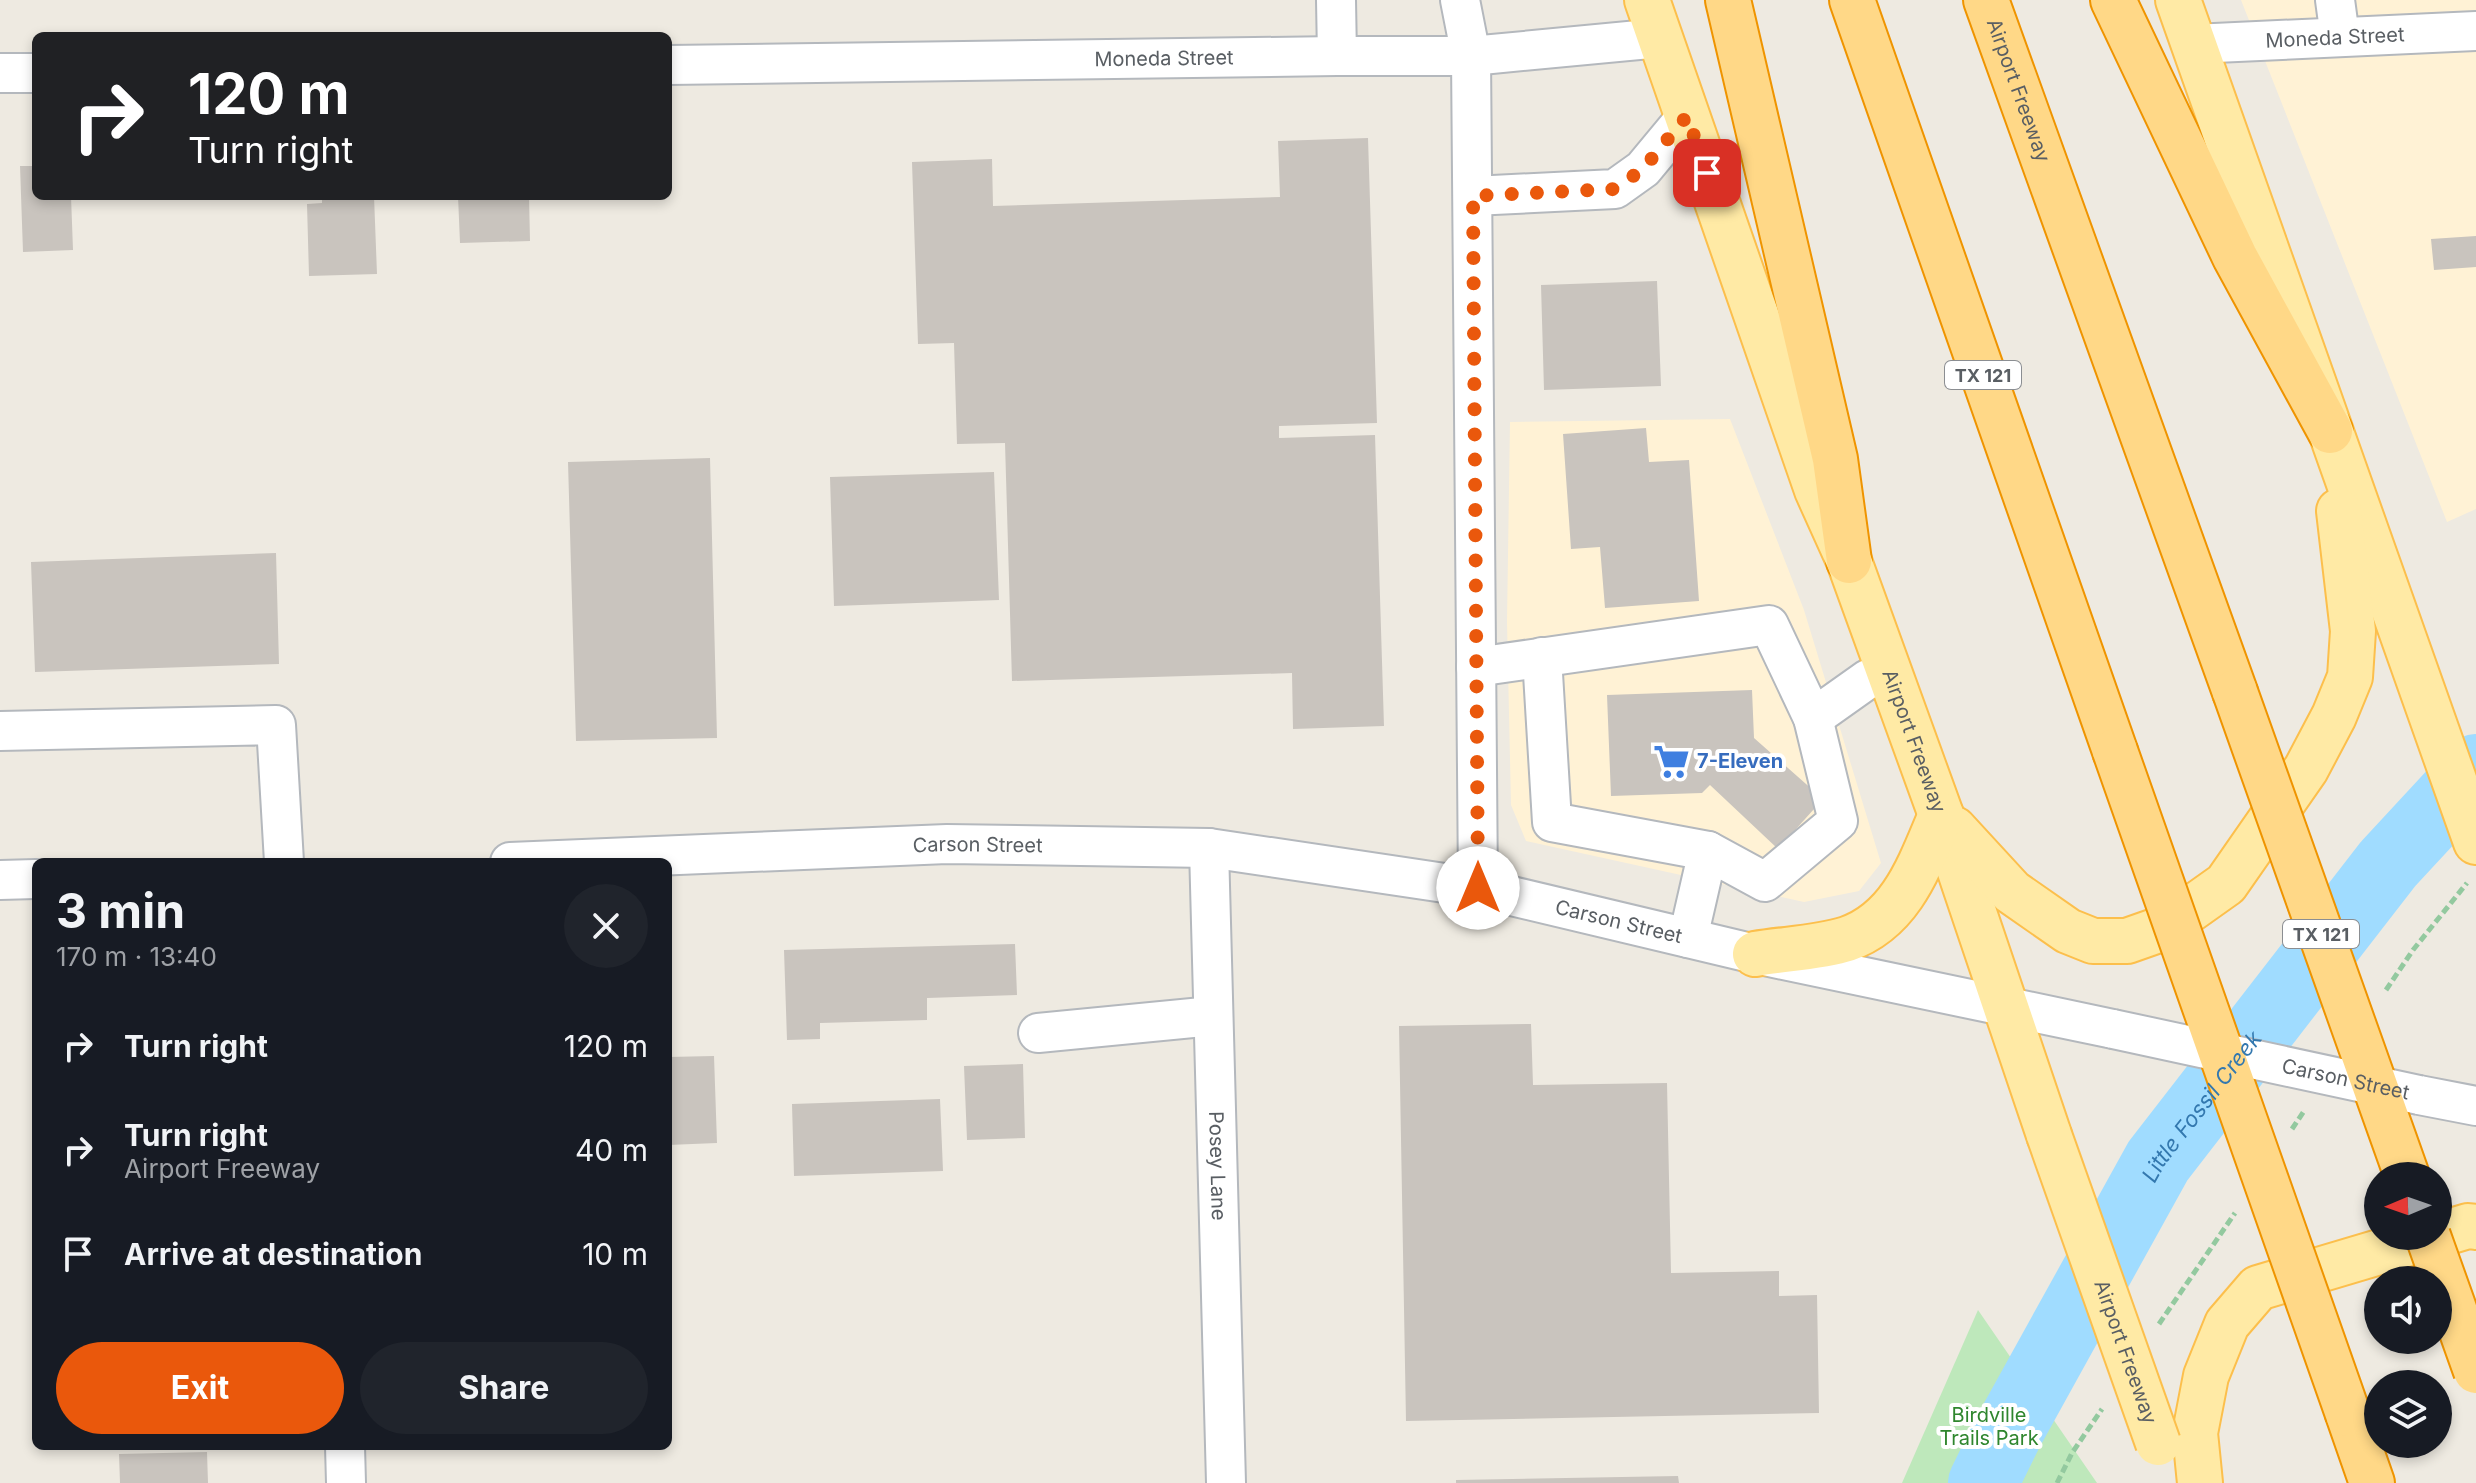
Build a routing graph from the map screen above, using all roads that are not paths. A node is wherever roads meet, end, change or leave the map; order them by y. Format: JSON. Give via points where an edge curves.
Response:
{"nodes":[{"id":1,"x":1336,"y":0,"type":"edge"},
{"id":2,"x":1460,"y":0,"type":"edge"},
{"id":3,"x":1728,"y":0,"type":"edge"},
{"id":4,"x":1852,"y":0,"type":"edge"},
{"id":5,"x":1986,"y":0,"type":"edge"},
{"id":6,"x":2113,"y":0,"type":"edge"},
{"id":7,"x":2178,"y":0,"type":"edge"},
{"id":8,"x":2335,"y":0,"type":"edge"},
{"id":9,"x":1654,"y":19,"type":"edge"},
{"id":10,"x":2476,"y":31,"type":"edge"},
{"id":11,"x":2340,"y":37,"type":"junction"},
{"id":12,"x":2193,"y":44,"type":"junction"},
{"id":13,"x":1337,"y":56,"type":"junction"},
{"id":14,"x":1471,"y":56,"type":"junction"},
{"id":15,"x":672,"y":65,"type":"edge"},
{"id":16,"x":0,"y":73,"type":"edge"},
{"id":17,"x":32,"y":73,"type":"edge"},
{"id":18,"x":1687,"y":116,"type":"junction"},
{"id":19,"x":1473,"y":196,"type":"junction"},
{"id":20,"x":2330,"y":431,"type":"junction"},
{"id":21,"x":1849,"y":561,"type":"junction"},
{"id":22,"x":1542,"y":657,"type":"junction"},
{"id":23,"x":1476,"y":667,"type":"junction"},
{"id":24,"x":1868,"y":679,"type":"dead end"},
{"id":25,"x":1813,"y":718,"type":"junction"},
{"id":26,"x":0,"y":731,"type":"edge"},
{"id":27,"x":1941,"y":815,"type":"junction"},
{"id":28,"x":2476,"y":842,"type":"edge"},
{"id":29,"x":1209,"y":848,"type":"junction"},
{"id":30,"x":1708,"y":851,"type":"junction"},
{"id":31,"x":284,"y":858,"type":"edge"},
{"id":32,"x":607,"y":858,"type":"edge"},
{"id":33,"x":32,"y":879,"type":"edge"},
{"id":34,"x":0,"y":880,"type":"edge"},
{"id":35,"x":1478,"y":888,"type":"junction"},
{"id":36,"x":1688,"y":938,"type":"junction"},
{"id":37,"x":1755,"y":954,"type":"junction"},
{"id":38,"x":2007,"y":1006,"type":"junction"},
{"id":39,"x":1213,"y":1016,"type":"junction"},
{"id":40,"x":1038,"y":1033,"type":"dead end"},
{"id":41,"x":2476,"y":1106,"type":"edge"},
{"id":42,"x":2402,"y":1162,"type":"edge"},
{"id":43,"x":2476,"y":1227,"type":"edge"},
{"id":44,"x":2452,"y":1231,"type":"edge"},
{"id":45,"x":2386,"y":1250,"type":"edge"},
{"id":46,"x":2437,"y":1250,"type":"edge"},
{"id":47,"x":2476,"y":1371,"type":"edge"},
{"id":48,"x":345,"y":1450,"type":"edge"},
{"id":49,"x":346,"y":1483,"type":"edge"},
{"id":50,"x":1226,"y":1483,"type":"edge"},
{"id":51,"x":2173,"y":1483,"type":"edge"},
{"id":52,"x":2200,"y":1483,"type":"edge"},
{"id":53,"x":2372,"y":1483,"type":"edge"}],
"edges":[{"from":1,"to":13,"type":"street"},
{"from":2,"to":14,"type":"street"},
{"from":3,"to":21,"type":"highway","via":[[1835,459]]},
{"from":4,"to":53,"type":"highway","number":"TX 121","bridge":true},
{"from":5,"to":42,"type":"highway","name":"Airport Freeway","number":"TX 121","bridge":true},
{"from":6,"to":20,"type":"highway","via":[[2235,257]]},
{"from":7,"to":12,"type":"main road"},
{"from":8,"to":11,"type":"street"},
{"from":9,"to":14,"type":"street","name":"Moneda Street"},
{"from":9,"to":18,"type":"main road","name":"Airport Freeway"},
{"from":10,"to":11,"type":"street","name":"Moneda Street"},
{"from":11,"to":12,"type":"street","name":"Moneda Street"},
{"from":12,"to":20,"type":"main road"},
{"from":13,"to":14,"type":"street","name":"Moneda Street"},
{"from":13,"to":15,"type":"street","name":"Moneda Street"},
{"from":14,"to":19,"type":"street"},
{"from":16,"to":17,"type":"street"},
{"from":18,"to":19,"type":"street","via":[[1643,169],[1615,189]]},
{"from":18,"to":21,"type":"main road","name":"Airport Freeway","via":[[1817,490]]},
{"from":19,"to":23,"type":"street"},
{"from":20,"to":27,"type":"main road","via":[[2353,631],[2350,677],[2306,769],[2226,884],[2164,928],[2127,941],[2093,941],[2068,931],[2012,892]]},
{"from":20,"to":28,"type":"main road"},
{"from":21,"to":27,"type":"main road","name":"Airport Freeway"},
{"from":22,"to":23,"type":"street"},
{"from":22,"to":25,"type":"street","via":[[1769,625]]},
{"from":22,"to":30,"type":"street","via":[[1552,822]]},
{"from":23,"to":35,"type":"street"},
{"from":24,"to":25,"type":"street"},
{"from":25,"to":30,"type":"street","via":[[1838,821],[1765,882]]},
{"from":26,"to":31,"type":"street","via":[[276,725]]},
{"from":27,"to":37,"type":"main road","via":[[1905,893],[1875,925],[1846,939]]},
{"from":27,"to":38,"type":"main road","name":"Airport Freeway"},
{"from":29,"to":32,"type":"street","name":"Carson Street","via":[[947,844]]},
{"from":29,"to":35,"type":"street","name":"Carson Street"},
{"from":29,"to":39,"type":"street","name":"Posey Lane"},
{"from":30,"to":36,"type":"street"},
{"from":33,"to":34,"type":"street"},
{"from":35,"to":36,"type":"street","name":"Carson Street"},
{"from":36,"to":37,"type":"street","name":"Carson Street"},
{"from":37,"to":38,"type":"street","name":"Carson Street"},
{"from":38,"to":41,"type":"street","name":"Carson Street","bridge":true},
{"from":38,"to":51,"type":"main road","name":"Airport Freeway","bridge":true},
{"from":39,"to":40,"type":"street"},
{"from":39,"to":50,"type":"street","name":"Posey Lane"},
{"from":43,"to":44,"type":"main road"},
{"from":45,"to":52,"type":"main road","via":[[2258,1288],[2227,1324],[2206,1376],[2195,1433]]},
{"from":46,"to":47,"type":"highway","bridge":true},
{"from":48,"to":49,"type":"street"}]}
